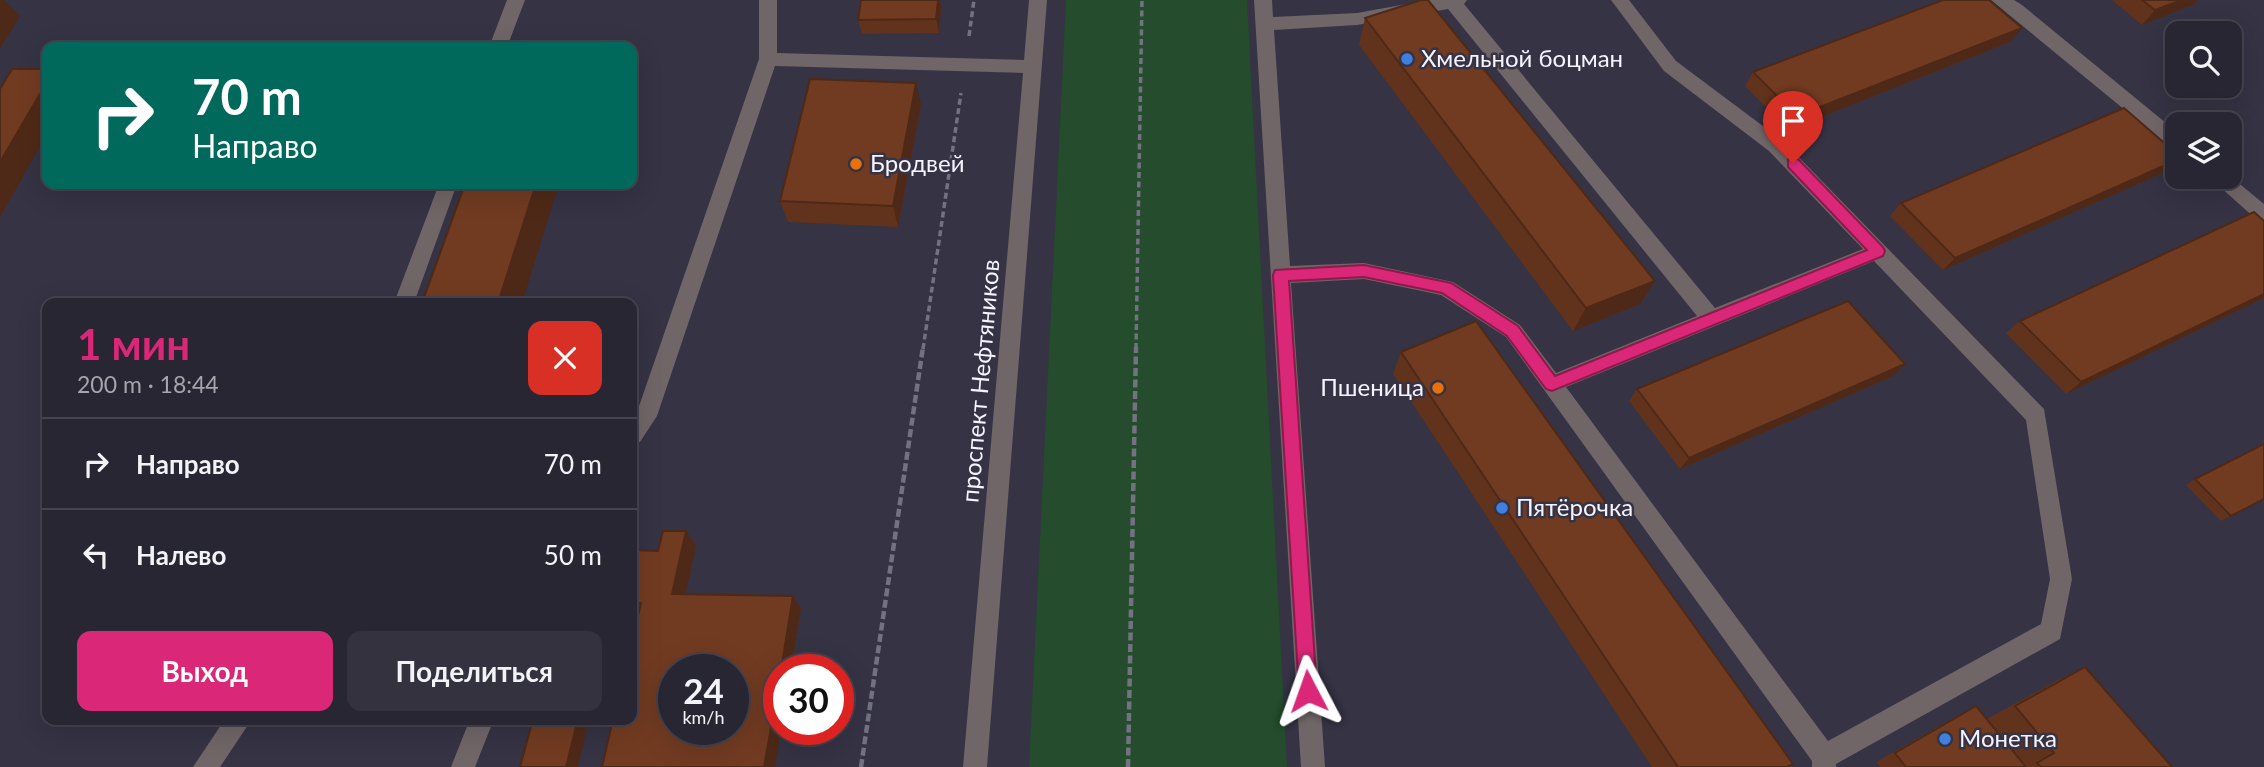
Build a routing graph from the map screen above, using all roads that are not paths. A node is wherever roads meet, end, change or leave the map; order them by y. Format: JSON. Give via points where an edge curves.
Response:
{"nodes":[{"id":1,"x":516,"y":0,"type":"edge"},
{"id":2,"x":768,"y":0,"type":"edge"},
{"id":3,"x":1038,"y":0,"type":"edge"},
{"id":4,"x":1263,"y":0,"type":"edge"},
{"id":5,"x":1620,"y":0,"type":"edge"},
{"id":6,"x":2000,"y":0,"type":"edge"},
{"id":7,"x":1455,"y":1,"type":"edge"},
{"id":8,"x":1264,"y":24,"type":"junction"},
{"id":9,"x":500,"y":42,"type":"edge"},
{"id":10,"x":768,"y":59,"type":"junction"},
{"id":11,"x":1034,"y":67,"type":"junction"},
{"id":12,"x":2165,"y":132,"type":"edge"},
{"id":13,"x":446,"y":189,"type":"edge"},
{"id":14,"x":2233,"y":189,"type":"edge"},
{"id":15,"x":2264,"y":215,"type":"edge"},
{"id":16,"x":1878,"y":251,"type":"junction"},
{"id":17,"x":1281,"y":275,"type":"junction"},
{"id":18,"x":406,"y":298,"type":"edge"},
{"id":19,"x":1712,"y":319,"type":"junction"},
{"id":20,"x":1552,"y":384,"type":"junction"},
{"id":21,"x":637,"y":428,"type":"edge"},
{"id":22,"x":236,"y":725,"type":"edge"},
{"id":23,"x":480,"y":725,"type":"edge"},
{"id":24,"x":1824,"y":762,"type":"edge"},
{"id":25,"x":205,"y":767,"type":"edge"},
{"id":26,"x":463,"y":767,"type":"edge"},
{"id":27,"x":975,"y":767,"type":"edge"},
{"id":28,"x":1313,"y":767,"type":"edge"}],
"edges":[{"from":1,"to":9,"type":"street"},
{"from":2,"to":10,"type":"street"},
{"from":3,"to":11,"type":"street","name":"проспект Нефтяников"},
{"from":4,"to":8,"type":"street"},
{"from":5,"to":16,"type":"street","via":[[1670,66],[1776,146]]},
{"from":6,"to":12,"type":"street"},
{"from":7,"to":8,"type":"street","via":[[1357,19]]},
{"from":7,"to":19,"type":"street"},
{"from":8,"to":17,"type":"street"},
{"from":10,"to":11,"type":"street"},
{"from":10,"to":21,"type":"street","via":[[646,416]]},
{"from":11,"to":27,"type":"street","name":"проспект Нефтяников"},
{"from":13,"to":18,"type":"street"},
{"from":14,"to":15,"type":"street"},
{"from":16,"to":19,"type":"street"},
{"from":16,"to":24,"type":"street","via":[[2036,416],[2061,579],[2052,631]]},
{"from":17,"to":20,"type":"street","via":[[1364,271],[1446,288],[1513,331]]},
{"from":17,"to":28,"type":"street"},
{"from":19,"to":20,"type":"street"},
{"from":20,"to":24,"type":"street"},
{"from":22,"to":25,"type":"street"},
{"from":23,"to":26,"type":"street"}]}
